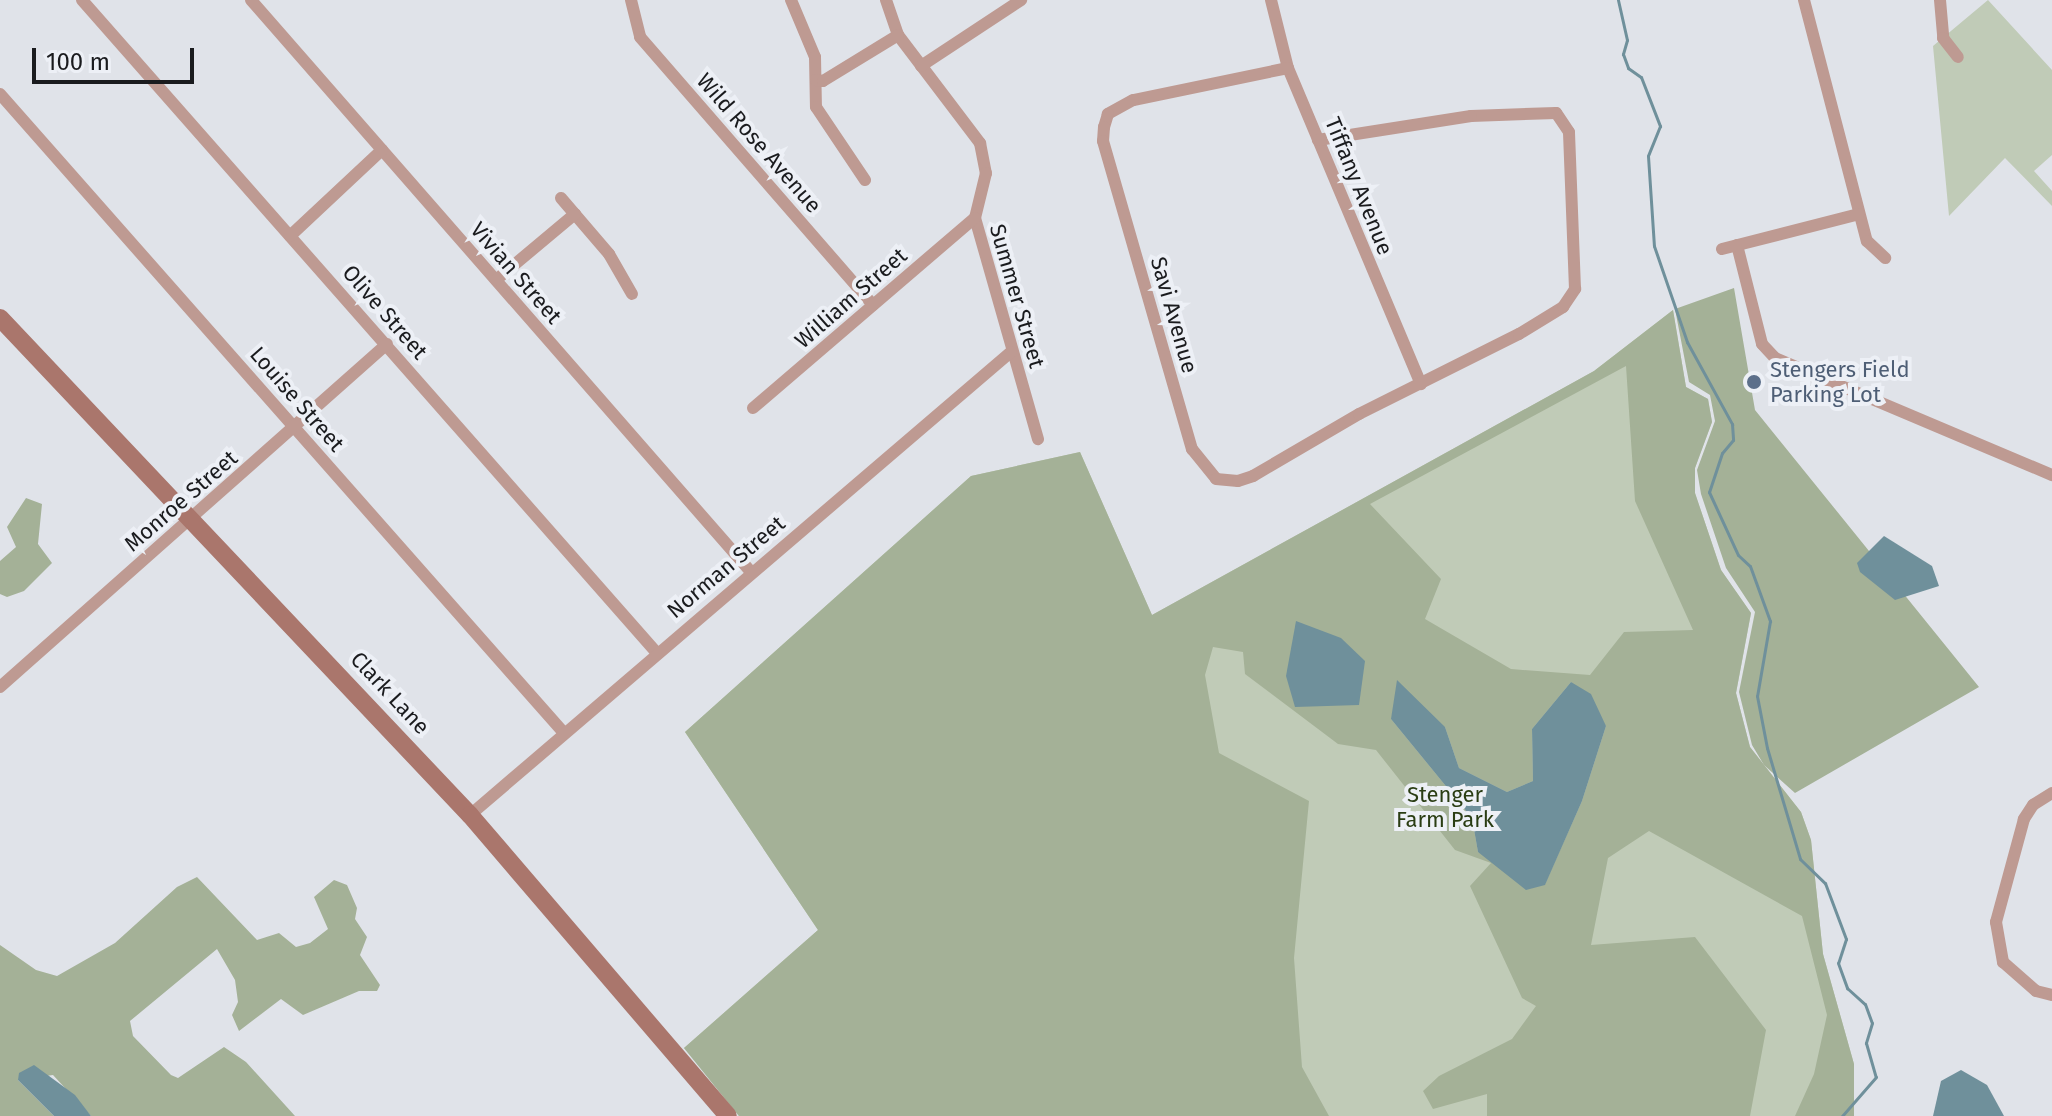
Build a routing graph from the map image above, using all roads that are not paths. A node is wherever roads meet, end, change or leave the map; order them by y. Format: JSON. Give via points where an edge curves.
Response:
{"nodes":[{"id":1,"x":82,"y":0,"type":"edge"},
{"id":2,"x":251,"y":0,"type":"edge"},
{"id":3,"x":631,"y":0,"type":"edge"},
{"id":4,"x":791,"y":0,"type":"edge"},
{"id":5,"x":886,"y":0,"type":"edge"},
{"id":6,"x":1021,"y":0,"type":"edge"},
{"id":7,"x":1271,"y":0,"type":"edge"},
{"id":8,"x":1804,"y":0,"type":"edge"},
{"id":9,"x":1940,"y":0,"type":"edge"},
{"id":10,"x":898,"y":35,"type":"junction"},
{"id":11,"x":1958,"y":57,"type":"dead end"},
{"id":12,"x":921,"y":66,"type":"junction"},
{"id":13,"x":1288,"y":68,"type":"junction"},
{"id":14,"x":816,"y":80,"type":"junction"},
{"id":15,"x":0,"y":94,"type":"edge"},
{"id":16,"x":1318,"y":140,"type":"junction"},
{"id":17,"x":382,"y":150,"type":"junction"},
{"id":18,"x":865,"y":180,"type":"dead end"},
{"id":19,"x":561,"y":198,"type":"dead end"},
{"id":20,"x":575,"y":214,"type":"junction"},
{"id":21,"x":1859,"y":214,"type":"junction"},
{"id":22,"x":975,"y":218,"type":"junction"},
{"id":23,"x":290,"y":236,"type":"junction"},
{"id":24,"x":1737,"y":245,"type":"junction"},
{"id":25,"x":1722,"y":249,"type":"dead end"},
{"id":26,"x":1885,"y":258,"type":"dead end"},
{"id":27,"x":496,"y":280,"type":"junction"},
{"id":28,"x":632,"y":294,"type":"dead end"},
{"id":29,"x":873,"y":305,"type":"junction"},
{"id":30,"x":0,"y":318,"type":"edge"},
{"id":31,"x":387,"y":344,"type":"junction"},
{"id":32,"x":1011,"y":352,"type":"junction"},
{"id":33,"x":1421,"y":384,"type":"junction"},
{"id":34,"x":753,"y":408,"type":"dead end"},
{"id":35,"x":295,"y":427,"type":"junction"},
{"id":36,"x":1038,"y":439,"type":"dead end"},
{"id":37,"x":2052,"y":475,"type":"edge"},
{"id":38,"x":193,"y":518,"type":"junction"},
{"id":39,"x":751,"y":572,"type":"junction"},
{"id":40,"x":656,"y":652,"type":"junction"},
{"id":41,"x":0,"y":687,"type":"edge"},
{"id":42,"x":563,"y":732,"type":"junction"},
{"id":43,"x":2052,"y":793,"type":"edge"},
{"id":44,"x":470,"y":815,"type":"junction"},
{"id":45,"x":2052,"y":995,"type":"edge"},
{"id":46,"x":728,"y":1116,"type":"edge"}],
"edges":[{"from":1,"to":23,"type":"street","name":"Olive Street"},
{"from":2,"to":17,"type":"street","name":"Vivian Street"},
{"from":3,"to":29,"type":"street","name":"Wild Rose Avenue","via":[[640,37]]},
{"from":4,"to":14,"type":"street","via":[[812,47]]},
{"from":5,"to":10,"type":"street","name":"Summer Street"},
{"from":6,"to":12,"type":"street"},
{"from":7,"to":13,"type":"street","name":"Tiffany Avenue"},
{"from":8,"to":21,"type":"street"},
{"from":9,"to":11,"type":"street","via":[[1943,38]]},
{"from":10,"to":12,"type":"street","name":"Summer Street"},
{"from":10,"to":14,"type":"street","via":[[823,81]]},
{"from":12,"to":22,"type":"street","name":"Summer Street","via":[[980,143],[986,173]]},
{"from":13,"to":16,"type":"street","name":"Tiffany Avenue"},
{"from":13,"to":33,"type":"street","name":"Savi Avenue","via":[[1133,100],[1108,114],[1104,127],[1103,141],[1192,449],[1205,472],[1238,481]]},
{"from":14,"to":18,"type":"street","via":[[816,107]]},
{"from":15,"to":35,"type":"street","name":"Louise Street"},
{"from":16,"to":33,"type":"street","name":"Tiffany Avenue"},
{"from":16,"to":33,"type":"street","name":"Savi Avenue","via":[[1471,116],[1546,111],[1563,118],[1569,132],[1575,289],[1570,299],[1519,334]]},
{"from":17,"to":23,"type":"street"},
{"from":17,"to":27,"type":"street","name":"Vivian Street"},
{"from":19,"to":20,"type":"street"},
{"from":20,"to":27,"type":"street"},
{"from":20,"to":28,"type":"street","via":[[621,271]]},
{"from":21,"to":24,"type":"street"},
{"from":21,"to":26,"type":"street","via":[[1867,241]]},
{"from":22,"to":29,"type":"street","name":"William Street"},
{"from":22,"to":32,"type":"street","name":"Summer Street"},
{"from":23,"to":31,"type":"street","name":"Olive Street"},
{"from":24,"to":25,"type":"street"},
{"from":24,"to":37,"type":"street","via":[[1762,344],[1775,358]]},
{"from":27,"to":39,"type":"street","name":"Vivian Street"},
{"from":29,"to":34,"type":"street","name":"William Street"},
{"from":30,"to":38,"type":"main road","name":"Clark Lane"},
{"from":31,"to":35,"type":"street","name":"Monroe Street"},
{"from":31,"to":40,"type":"street","name":"Olive Street"},
{"from":32,"to":36,"type":"street","name":"Summer Street"},
{"from":32,"to":39,"type":"street","name":"Norman Street"},
{"from":35,"to":38,"type":"street","name":"Monroe Street"},
{"from":35,"to":42,"type":"street","name":"Louise Street"},
{"from":38,"to":41,"type":"street","name":"Monroe Street"},
{"from":38,"to":44,"type":"main road","name":"Clark Lane"},
{"from":39,"to":40,"type":"street","name":"Norman Street"},
{"from":40,"to":42,"type":"street","name":"Norman Street"},
{"from":42,"to":44,"type":"street","name":"Norman Street"},
{"from":43,"to":45,"type":"street","via":[[2033,805],[2024,819],[1996,922],[2003,962],[2036,991]]},
{"from":44,"to":46,"type":"main road","name":"Clark Lane"}]}
